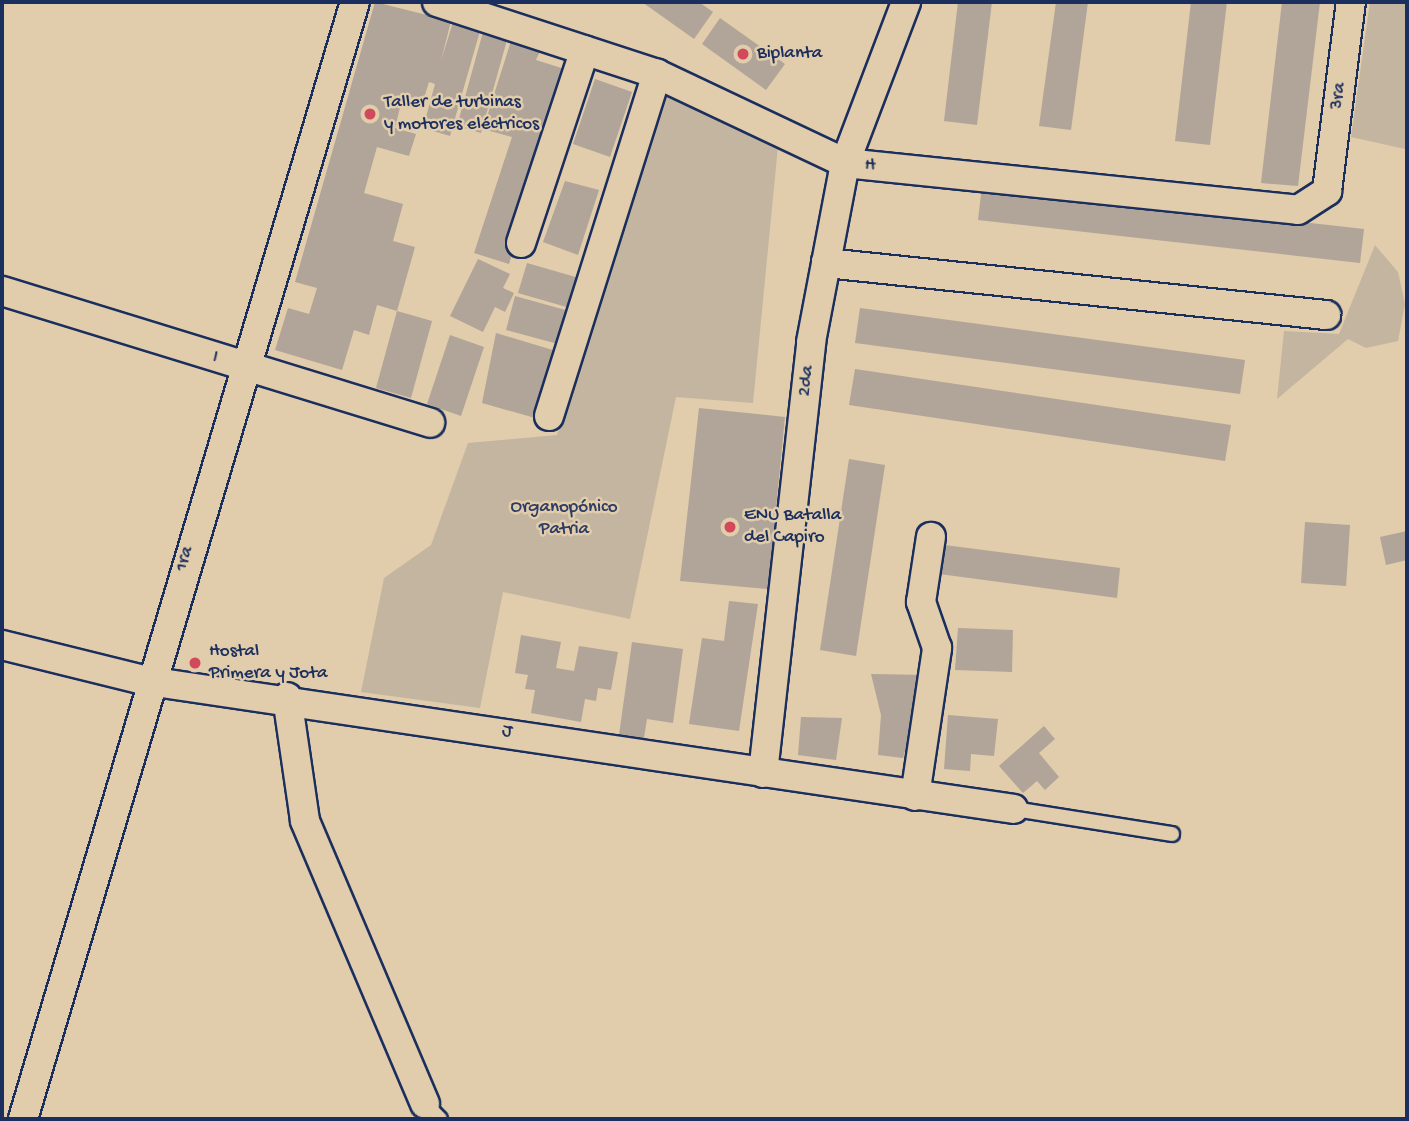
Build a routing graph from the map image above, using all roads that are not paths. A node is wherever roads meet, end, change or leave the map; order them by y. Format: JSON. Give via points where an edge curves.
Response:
{"nodes":[{"id":1,"x":355,"y":2,"type":"edge"},
{"id":2,"x":437,"y":2,"type":"edge"},
{"id":3,"x":906,"y":2,"type":"edge"},
{"id":4,"x":1351,"y":2,"type":"edge"},
{"id":5,"x":584,"y":50,"type":"junction"},
{"id":6,"x":657,"y":74,"type":"junction"},
{"id":7,"x":845,"y":163,"type":"junction"},
{"id":8,"x":1327,"y":191,"type":"joint"},
{"id":9,"x":521,"y":243,"type":"dead end"},
{"id":10,"x":825,"y":263,"type":"junction"},
{"id":11,"x":2,"y":291,"type":"edge"},
{"id":12,"x":1326,"y":315,"type":"dead end"},
{"id":13,"x":243,"y":367,"type":"junction"},
{"id":14,"x":550,"y":416,"type":"dead end"},
{"id":15,"x":430,"y":423,"type":"dead end"},
{"id":16,"x":931,"y":537,"type":"dead end"},
{"id":17,"x":2,"y":645,"type":"edge"},
{"id":18,"x":148,"y":681,"type":"junction"},
{"id":19,"x":287,"y":697,"type":"junction"},
{"id":20,"x":763,"y":773,"type":"junction"},
{"id":21,"x":915,"y":796,"type":"junction"},
{"id":22,"x":1014,"y":809,"type":"joint"},
{"id":23,"x":1172,"y":834,"type":"dead end"},
{"id":24,"x":432,"y":1112,"type":"edge"},
{"id":25,"x":23,"y":1119,"type":"edge"}],
"edges":[{"from":1,"to":13,"type":"street","name":"1ra"},
{"from":2,"to":5,"type":"street","name":"H"},
{"from":3,"to":7,"type":"street","name":"2da"},
{"from":4,"to":8,"type":"street","name":"3ra"},
{"from":5,"to":6,"type":"street","name":"H"},
{"from":5,"to":9,"type":"street"},
{"from":6,"to":7,"type":"street","name":"H"},
{"from":6,"to":14,"type":"street"},
{"from":7,"to":8,"type":"street","name":"H","via":[[1298,210]]},
{"from":7,"to":10,"type":"street","name":"2da"},
{"from":10,"to":12,"type":"street"},
{"from":10,"to":20,"type":"street","name":"2da"},
{"from":11,"to":13,"type":"street","name":"I"},
{"from":13,"to":15,"type":"street","name":"I"},
{"from":13,"to":18,"type":"street","name":"1ra"},
{"from":16,"to":21,"type":"street","via":[[921,602],[937,648]]},
{"from":17,"to":18,"type":"street","name":"J"},
{"from":18,"to":19,"type":"street","name":"J"},
{"from":18,"to":25,"type":"street","name":"1ra"},
{"from":19,"to":20,"type":"street","name":"J"},
{"from":19,"to":24,"type":"street","via":[[305,821]]},
{"from":20,"to":21,"type":"street","name":"J"},
{"from":21,"to":22,"type":"street","name":"J"},
{"from":22,"to":23,"type":"lane"}]}
